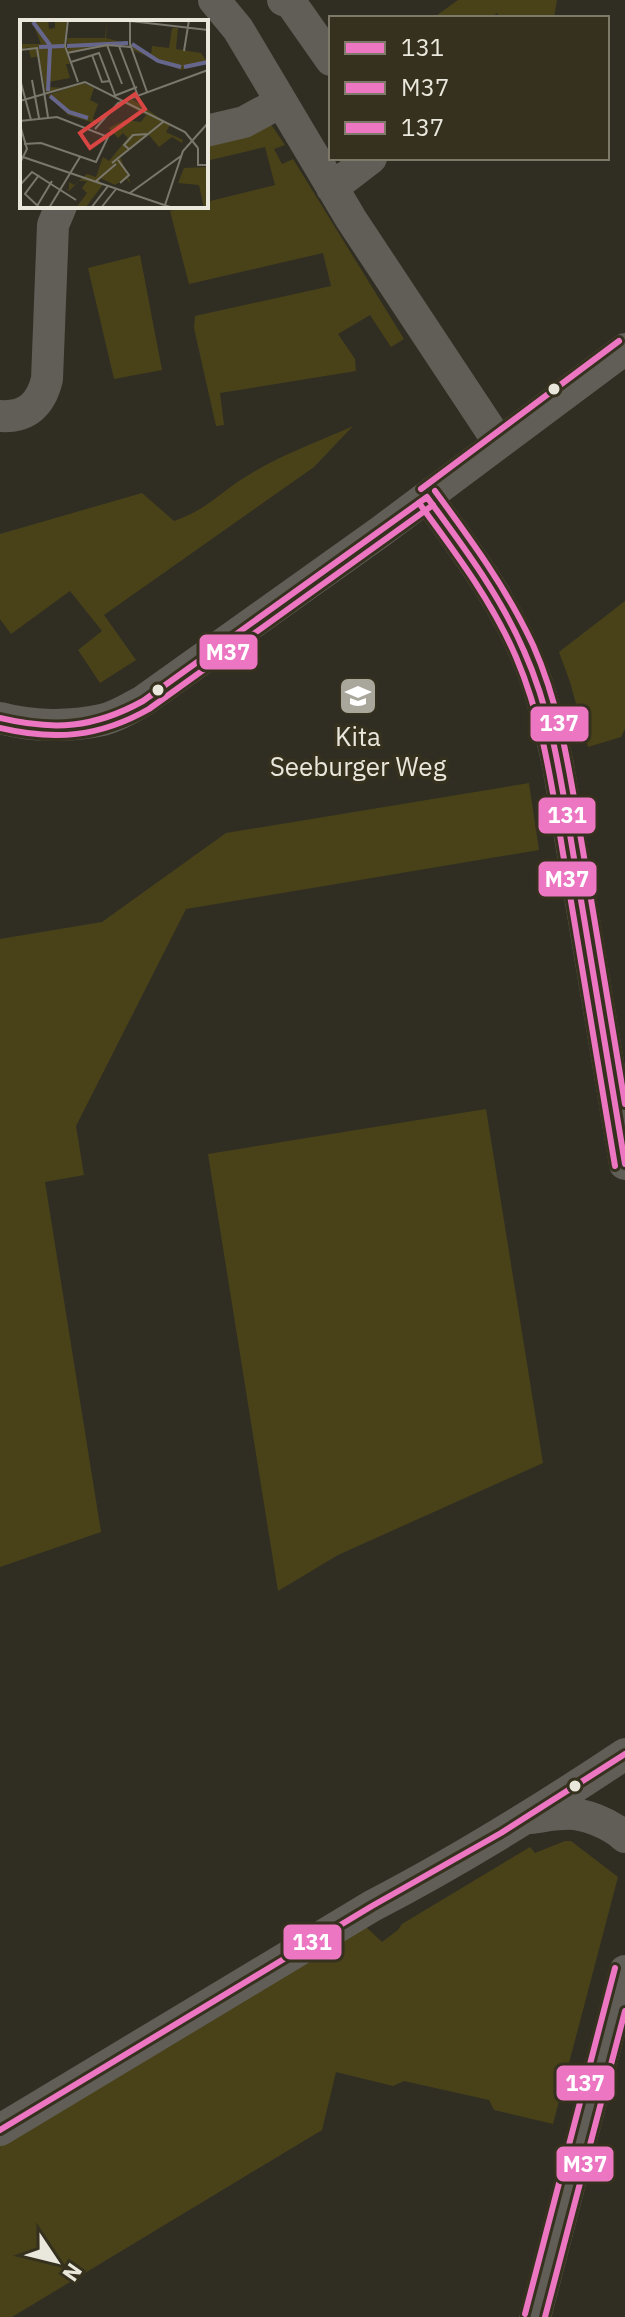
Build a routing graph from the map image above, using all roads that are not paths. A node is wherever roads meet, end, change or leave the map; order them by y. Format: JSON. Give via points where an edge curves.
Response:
{"nodes":[{"id":1,"x":214,"y":0,"type":"edge"},
{"id":2,"x":280,"y":0,"type":"edge"},
{"id":3,"x":238,"y":29,"type":"junction"},
{"id":4,"x":329,"y":57,"type":"edge"},
{"id":5,"x":281,"y":102,"type":"junction"},
{"id":6,"x":208,"y":131,"type":"edge"},
{"id":7,"x":368,"y":160,"type":"edge"},
{"id":8,"x":332,"y":188,"type":"junction"},
{"id":9,"x":60,"y":208,"type":"edge"},
{"id":10,"x":625,"y":349,"type":"edge"},
{"id":11,"x":0,"y":416,"type":"edge"},
{"id":12,"x":499,"y":443,"type":"junction"},
{"id":13,"x":427,"y":497,"type":"junction"},
{"id":14,"x":0,"y":718,"type":"edge"},
{"id":15,"x":625,"y":1164,"type":"edge"},
{"id":16,"x":625,"y":1754,"type":"edge"},
{"id":17,"x":522,"y":1819,"type":"junction"},
{"id":18,"x":625,"y":1837,"type":"edge"},
{"id":19,"x":625,"y":1971,"type":"edge"},
{"id":20,"x":0,"y":2130,"type":"edge"},
{"id":21,"x":535,"y":2317,"type":"edge"}],
"edges":[{"from":1,"to":3,"type":"street"},
{"from":2,"to":3,"type":"street"},
{"from":2,"to":4,"type":"street","via":[[291,3]]},
{"from":3,"to":5,"type":"street"},
{"from":5,"to":6,"type":"street","via":[[244,122]]},
{"from":5,"to":8,"type":"street"},
{"from":7,"to":8,"type":"street"},
{"from":8,"to":12,"type":"street"},
{"from":9,"to":11,"type":"street","via":[[53,225],[44,394],[30,411]]},
{"from":10,"to":12,"type":"street"},
{"from":12,"to":13,"type":"street"},
{"from":13,"to":14,"type":"street","via":[[143,701],[104,720],[62,725]]},
{"from":13,"to":15,"type":"street","via":[[501,605],[523,647],[543,705]]},
{"from":16,"to":17,"type":"street"},
{"from":17,"to":18,"type":"street","via":[[567,1813]]},
{"from":17,"to":20,"type":"street"},
{"from":19,"to":21,"type":"street"}]}
